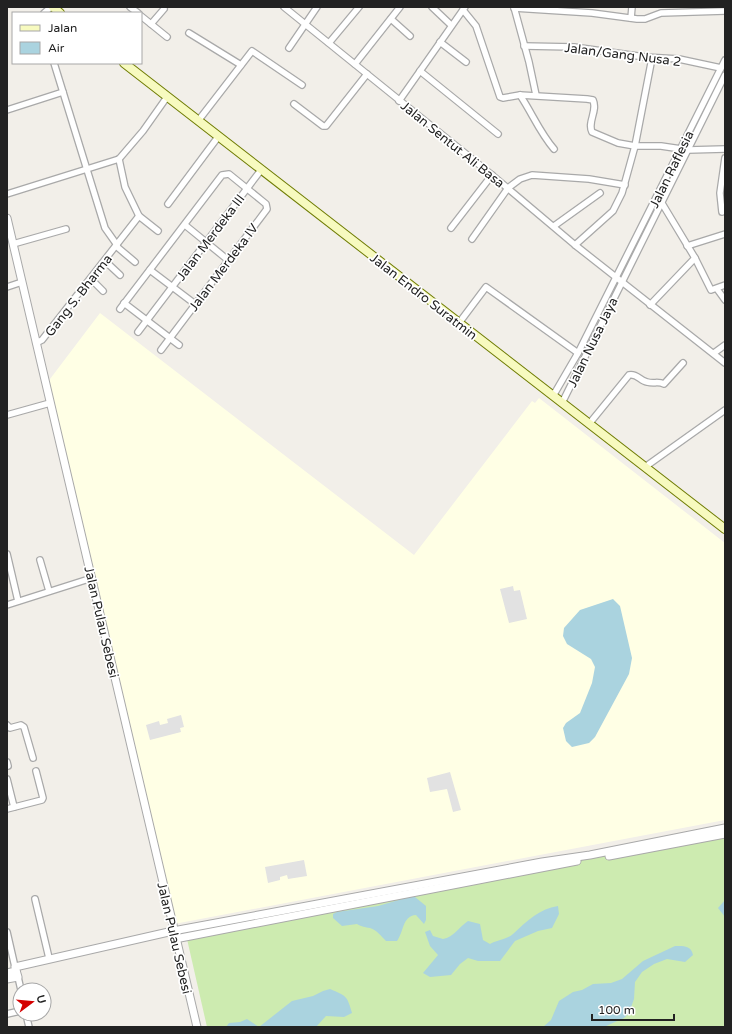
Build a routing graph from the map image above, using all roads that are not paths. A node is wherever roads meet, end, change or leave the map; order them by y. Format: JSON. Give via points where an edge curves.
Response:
{"nodes":[{"id":1,"x":284,"y":7,"type":"edge"},
{"id":2,"x":317,"y":7,"type":"edge"},
{"id":3,"x":359,"y":7,"type":"edge"},
{"id":4,"x":400,"y":7,"type":"edge"},
{"id":5,"x":432,"y":7,"type":"edge"},
{"id":6,"x":632,"y":7,"type":"edge"},
{"id":7,"x":514,"y":8,"type":"edge"},
{"id":8,"x":164,"y":9,"type":"dead end"},
{"id":9,"x":464,"y":9,"type":"edge"},
{"id":10,"x":687,"y":9,"type":"edge"},
{"id":11,"x":591,"y":10,"type":"edge"},
{"id":12,"x":725,"y":11,"type":"edge"},
{"id":13,"x":142,"y":17,"type":"edge"},
{"id":14,"x":631,"y":18,"type":"junction"},
{"id":15,"x":391,"y":19,"type":"junction"},
{"id":16,"x":151,"y":24,"type":"junction"},
{"id":17,"x":305,"y":24,"type":"junction"},
{"id":18,"x":451,"y":25,"type":"junction"},
{"id":19,"x":189,"y":33,"type":"dead end"},
{"id":20,"x":410,"y":36,"type":"dead end"},
{"id":21,"x":167,"y":37,"type":"dead end"},
{"id":22,"x":440,"y":42,"type":"junction"},
{"id":23,"x":329,"y":44,"type":"junction"},
{"id":24,"x":524,"y":46,"type":"junction"},
{"id":25,"x":290,"y":48,"type":"dead end"},
{"id":26,"x":652,"y":58,"type":"junction"},
{"id":27,"x":725,"y":60,"type":"edge"},
{"id":28,"x":466,"y":62,"type":"dead end"},
{"id":29,"x":54,"y":64,"type":"edge"},
{"id":30,"x":125,"y":64,"type":"edge"},
{"id":31,"x":355,"y":64,"type":"junction"},
{"id":32,"x":241,"y":65,"type":"junction"},
{"id":33,"x":721,"y":68,"type":"junction"},
{"id":34,"x":420,"y":71,"type":"junction"},
{"id":35,"x":367,"y":74,"type":"junction"},
{"id":36,"x":725,"y":75,"type":"edge"},
{"id":37,"x":302,"y":85,"type":"dead end"},
{"id":38,"x":63,"y":92,"type":"junction"},
{"id":39,"x":520,"y":95,"type":"junction"},
{"id":40,"x":536,"y":95,"type":"junction"},
{"id":41,"x":167,"y":97,"type":"junction"},
{"id":42,"x":399,"y":101,"type":"junction"},
{"id":43,"x":294,"y":104,"type":"dead end"},
{"id":44,"x":7,"y":110,"type":"edge"},
{"id":45,"x":198,"y":121,"type":"junction"},
{"id":46,"x":498,"y":134,"type":"dead end"},
{"id":47,"x":218,"y":137,"type":"junction"},
{"id":48,"x":635,"y":146,"type":"junction"},
{"id":49,"x":554,"y":149,"type":"dead end"},
{"id":50,"x":725,"y":149,"type":"edge"},
{"id":51,"x":684,"y":150,"type":"junction"},
{"id":52,"x":725,"y":158,"type":"edge"},
{"id":53,"x":119,"y":159,"type":"junction"},
{"id":54,"x":87,"y":168,"type":"junction"},
{"id":55,"x":262,"y":170,"type":"junction"},
{"id":56,"x":492,"y":175,"type":"junction"},
{"id":57,"x":625,"y":185,"type":"junction"},
{"id":58,"x":248,"y":188,"type":"junction"},
{"id":59,"x":508,"y":188,"type":"junction"},
{"id":60,"x":600,"y":193,"type":"dead end"},
{"id":61,"x":7,"y":194,"type":"edge"},
{"id":62,"x":660,"y":199,"type":"junction"},
{"id":63,"x":168,"y":204,"type":"dead end"},
{"id":64,"x":722,"y":212,"type":"dead end"},
{"id":65,"x":139,"y":216,"type":"junction"},
{"id":66,"x":7,"y":218,"type":"edge"},
{"id":67,"x":185,"y":225,"type":"junction"},
{"id":68,"x":554,"y":226,"type":"junction"},
{"id":69,"x":8,"y":228,"type":"edge"},
{"id":70,"x":451,"y":228,"type":"dead end"},
{"id":71,"x":66,"y":229,"type":"dead end"},
{"id":72,"x":158,"y":231,"type":"dead end"},
{"id":73,"x":725,"y":234,"type":"edge"},
{"id":74,"x":472,"y":239,"type":"dead end"},
{"id":75,"x":207,"y":242,"type":"junction"},
{"id":76,"x":13,"y":244,"type":"junction"},
{"id":77,"x":575,"y":245,"type":"junction"},
{"id":78,"x":117,"y":246,"type":"junction"},
{"id":79,"x":687,"y":246,"type":"junction"},
{"id":80,"x":695,"y":258,"type":"junction"},
{"id":81,"x":228,"y":260,"type":"junction"},
{"id":82,"x":105,"y":261,"type":"junction"},
{"id":83,"x":135,"y":262,"type":"dead end"},
{"id":84,"x":150,"y":270,"type":"junction"},
{"id":85,"x":120,"y":275,"type":"dead end"},
{"id":86,"x":616,"y":278,"type":"junction"},
{"id":87,"x":91,"y":279,"type":"junction"},
{"id":88,"x":622,"y":281,"type":"junction"},
{"id":89,"x":22,"y":282,"type":"junction"},
{"id":90,"x":725,"y":285,"type":"edge"},
{"id":91,"x":7,"y":287,"type":"edge"},
{"id":92,"x":173,"y":287,"type":"junction"},
{"id":93,"x":718,"y":289,"type":"junction"},
{"id":94,"x":103,"y":290,"type":"dead end"},
{"id":95,"x":725,"y":300,"type":"edge"},
{"id":96,"x":124,"y":303,"type":"junction"},
{"id":97,"x":195,"y":304,"type":"junction"},
{"id":98,"x":650,"y":305,"type":"junction"},
{"id":99,"x":120,"y":309,"type":"dead end"},
{"id":100,"x":147,"y":321,"type":"junction"},
{"id":101,"x":458,"y":323,"type":"junction"},
{"id":102,"x":138,"y":332,"type":"dead end"},
{"id":103,"x":170,"y":338,"type":"junction"},
{"id":104,"x":36,"y":343,"type":"junction"},
{"id":105,"x":179,"y":345,"type":"dead end"},
{"id":106,"x":725,"y":345,"type":"edge"},
{"id":107,"x":161,"y":350,"type":"dead end"},
{"id":108,"x":578,"y":353,"type":"junction"},
{"id":109,"x":714,"y":353,"type":"junction"},
{"id":110,"x":683,"y":362,"type":"dead end"},
{"id":111,"x":725,"y":363,"type":"edge"},
{"id":112,"x":553,"y":396,"type":"junction"},
{"id":113,"x":50,"y":403,"type":"junction"},
{"id":114,"x":562,"y":403,"type":"junction"},
{"id":115,"x":725,"y":410,"type":"edge"},
{"id":116,"x":7,"y":415,"type":"edge"},
{"id":117,"x":589,"y":424,"type":"junction"},
{"id":118,"x":645,"y":467,"type":"junction"},
{"id":119,"x":725,"y":529,"type":"edge"},
{"id":120,"x":7,"y":554,"type":"edge"},
{"id":121,"x":40,"y":560,"type":"dead end"},
{"id":122,"x":92,"y":578,"type":"junction"},
{"id":123,"x":49,"y":592,"type":"junction"},
{"id":124,"x":18,"y":602,"type":"junction"},
{"id":125,"x":7,"y":605,"type":"edge"},
{"id":126,"x":7,"y":726,"type":"edge"},
{"id":127,"x":33,"y":758,"type":"dead end"},
{"id":128,"x":36,"y":771,"type":"dead end"},
{"id":129,"x":7,"y":779,"type":"edge"},
{"id":130,"x":14,"y":807,"type":"junction"},
{"id":131,"x":7,"y":809,"type":"edge"},
{"id":132,"x":725,"y":828,"type":"edge"},
{"id":133,"x":725,"y":834,"type":"edge"},
{"id":134,"x":35,"y":899,"type":"dead end"},
{"id":135,"x":174,"y":935,"type":"junction"},
{"id":136,"x":7,"y":936,"type":"edge"},
{"id":137,"x":49,"y":958,"type":"junction"},
{"id":138,"x":16,"y":972,"type":"junction"},
{"id":139,"x":7,"y":973,"type":"edge"},
{"id":140,"x":7,"y":979,"type":"edge"},
{"id":141,"x":19,"y":982,"type":"edge"},
{"id":142,"x":197,"y":1027,"type":"edge"}],
"edges":[{"from":1,"to":17,"type":"street","name":"Jalan Sentut Ali Basa"},
{"from":2,"to":17,"type":"street"},
{"from":3,"to":23,"type":"street"},
{"from":4,"to":15,"type":"street"},
{"from":5,"to":18,"type":"street"},
{"from":6,"to":14,"type":"street"},
{"from":7,"to":11,"type":"street"},
{"from":7,"to":24,"type":"street"},
{"from":8,"to":16,"type":"street"},
{"from":9,"to":18,"type":"street"},
{"from":9,"to":39,"type":"street","via":[[476,26],[500,97]]},
{"from":10,"to":12,"type":"street"},
{"from":10,"to":14,"type":"street","via":[[655,14],[642,19]]},
{"from":11,"to":14,"type":"street"},
{"from":13,"to":16,"type":"street"},
{"from":15,"to":20,"type":"street"},
{"from":15,"to":31,"type":"street"},
{"from":16,"to":21,"type":"street"},
{"from":17,"to":23,"type":"street","name":"Jalan Sentut Ali Basa"},
{"from":17,"to":25,"type":"street"},
{"from":18,"to":22,"type":"street"},
{"from":19,"to":32,"type":"street"},
{"from":22,"to":28,"type":"street"},
{"from":22,"to":34,"type":"street"},
{"from":23,"to":31,"type":"street","name":"Jalan Sentut Ali Basa"},
{"from":24,"to":26,"type":"street","name":"Jalan/Gang Nusa 2","via":[[574,47]]},
{"from":24,"to":40,"type":"street"},
{"from":26,"to":33,"type":"street","name":"Jalan/Gang Nusa 2","via":[[679,59]]},
{"from":26,"to":48,"type":"street"},
{"from":27,"to":33,"type":"street","name":"Jalan Raflesia"},
{"from":29,"to":38,"type":"street"},
{"from":30,"to":41,"type":"main road","name":"Jalan Endro Suratmin"},
{"from":31,"to":35,"type":"street","name":"Jalan Sentut Ali Basa"},
{"from":32,"to":37,"type":"street","via":[[254,51]]},
{"from":32,"to":45,"type":"street"},
{"from":33,"to":51,"type":"street","name":"Jalan Raflesia"},
{"from":34,"to":42,"type":"street"},
{"from":34,"to":46,"type":"street"},
{"from":35,"to":42,"type":"street","name":"Jalan Sentut Ali Basa"},
{"from":35,"to":43,"type":"street","via":[[326,126]]},
{"from":36,"to":51,"type":"street","name":"Jalan Raflesia"},
{"from":38,"to":44,"type":"street"},
{"from":38,"to":54,"type":"street"},
{"from":39,"to":40,"type":"street"},
{"from":39,"to":49,"type":"street"},
{"from":40,"to":48,"type":"street","via":[[593,100],[595,105],[592,132],[618,143]]},
{"from":41,"to":45,"type":"main road","name":"Jalan Endro Suratmin"},
{"from":41,"to":53,"type":"street"},
{"from":42,"to":56,"type":"street","name":"Jalan Sentut Ali Basa"},
{"from":45,"to":47,"type":"main road","name":"Jalan Endro Suratmin"},
{"from":47,"to":55,"type":"main road","name":"Jalan Endro Suratmin"},
{"from":47,"to":63,"type":"street"},
{"from":48,"to":51,"type":"street"},
{"from":48,"to":57,"type":"street"},
{"from":50,"to":51,"type":"street"},
{"from":51,"to":62,"type":"street","name":"Jalan Raflesia"},
{"from":52,"to":64,"type":"street","via":[[720,193]]},
{"from":53,"to":54,"type":"street"},
{"from":53,"to":65,"type":"street","via":[[125,187]]},
{"from":54,"to":61,"type":"street"},
{"from":54,"to":78,"type":"street","via":[[106,231]]},
{"from":55,"to":58,"type":"street","name":"Jalan Merdeka III"},
{"from":55,"to":101,"type":"main road","name":"Jalan Endro Suratmin"},
{"from":56,"to":59,"type":"street","name":"Jalan Sentut Ali Basa"},
{"from":56,"to":70,"type":"street"},
{"from":57,"to":59,"type":"street","via":[[589,179],[532,175],[520,179]]},
{"from":57,"to":77,"type":"street","via":[[613,211]]},
{"from":58,"to":67,"type":"street","via":[[229,174],[224,174]]},
{"from":58,"to":75,"type":"street","name":"Jalan Merdeka III"},
{"from":58,"to":81,"type":"street","name":"Jalan Merdeka IV","via":[[268,208]]},
{"from":59,"to":68,"type":"street","name":"Jalan Sentut Ali Basa"},
{"from":59,"to":74,"type":"street"},
{"from":60,"to":68,"type":"street"},
{"from":62,"to":79,"type":"street"},
{"from":62,"to":86,"type":"street","name":"Jalan Raflesia"},
{"from":62,"to":88,"type":"street","name":"Jalan Raflesia"},
{"from":65,"to":72,"type":"street"},
{"from":65,"to":78,"type":"street","name":"Gang S. Bharma"},
{"from":66,"to":69,"type":"street","name":"Jalan Pulau Sebesi"},
{"from":67,"to":75,"type":"street"},
{"from":67,"to":84,"type":"street"},
{"from":68,"to":77,"type":"street","name":"Jalan Sentut Ali Basa"},
{"from":69,"to":76,"type":"street","name":"Jalan Pulau Sebesi"},
{"from":71,"to":76,"type":"street"},
{"from":73,"to":79,"type":"street"},
{"from":75,"to":81,"type":"street"},
{"from":75,"to":92,"type":"street","name":"Jalan Merdeka III"},
{"from":76,"to":89,"type":"street","name":"Jalan Pulau Sebesi"},
{"from":77,"to":86,"type":"street","name":"Jalan Sentut Ali Basa"},
{"from":78,"to":82,"type":"street","name":"Gang S. Bharma"},
{"from":78,"to":83,"type":"street"},
{"from":79,"to":80,"type":"street"},
{"from":80,"to":93,"type":"street","via":[[710,290]]},
{"from":80,"to":98,"type":"street"},
{"from":81,"to":97,"type":"street","name":"Jalan Merdeka IV"},
{"from":82,"to":85,"type":"street"},
{"from":82,"to":87,"type":"street","name":"Gang S. Bharma"},
{"from":84,"to":92,"type":"street"},
{"from":84,"to":96,"type":"street"},
{"from":86,"to":88,"type":"street","name":"Jalan Sentut Ali Basa"},
{"from":86,"to":108,"type":"street","name":"Jalan Nusa Jaya"},
{"from":87,"to":94,"type":"street"},
{"from":87,"to":104,"type":"street","name":"Gang S. Bharma","via":[[42,340]]},
{"from":88,"to":98,"type":"street","name":"Jalan Sentut Ali Basa"},
{"from":88,"to":114,"type":"street","name":"Jalan Nusa Jaya"},
{"from":89,"to":91,"type":"street"},
{"from":89,"to":104,"type":"street","name":"Jalan Pulau Sebesi"},
{"from":90,"to":93,"type":"street"},
{"from":92,"to":97,"type":"street"},
{"from":92,"to":100,"type":"street","name":"Jalan Merdeka III"},
{"from":93,"to":95,"type":"street"},
{"from":96,"to":99,"type":"street"},
{"from":96,"to":100,"type":"street"},
{"from":97,"to":103,"type":"street","name":"Jalan Merdeka IV"},
{"from":98,"to":109,"type":"street","name":"Jalan Sentut Ali Basa"},
{"from":100,"to":102,"type":"street","name":"Jalan Merdeka III"},
{"from":100,"to":103,"type":"street"},
{"from":101,"to":108,"type":"street","via":[[486,287]]},
{"from":101,"to":112,"type":"main road","name":"Jalan Endro Suratmin"},
{"from":103,"to":105,"type":"street"},
{"from":103,"to":107,"type":"street","name":"Jalan Merdeka IV"},
{"from":104,"to":113,"type":"street","name":"Jalan Pulau Sebesi"},
{"from":106,"to":109,"type":"street"},
{"from":108,"to":112,"type":"street","name":"Jalan Nusa Jaya"},
{"from":109,"to":111,"type":"street","name":"Jalan Sentut Ali Basa"},
{"from":110,"to":117,"type":"street","via":[[664,384],[658,381],[647,382],[634,374],[629,374]]},
{"from":112,"to":114,"type":"main road","name":"Jalan Endro Suratmin"},
{"from":113,"to":116,"type":"street"},
{"from":113,"to":122,"type":"street","name":"Jalan Pulau Sebesi"},
{"from":114,"to":117,"type":"main road","name":"Jalan Endro Suratmin"},
{"from":115,"to":118,"type":"street"},
{"from":117,"to":118,"type":"main road","name":"Jalan Endro Suratmin"},
{"from":118,"to":119,"type":"main road","name":"Jalan Endro Suratmin"},
{"from":120,"to":124,"type":"street"},
{"from":121,"to":123,"type":"street"},
{"from":122,"to":123,"type":"street"},
{"from":122,"to":135,"type":"street","name":"Jalan Pulau Sebesi"},
{"from":123,"to":124,"type":"street"},
{"from":124,"to":125,"type":"street"},
{"from":126,"to":127,"type":"street","via":[[24,726]]},
{"from":128,"to":130,"type":"street","via":[[42,800]]},
{"from":129,"to":130,"type":"street"},
{"from":130,"to":131,"type":"street"},
{"from":132,"to":135,"type":"street"},
{"from":133,"to":135,"type":"street"},
{"from":134,"to":137,"type":"street"},
{"from":135,"to":137,"type":"street"},
{"from":135,"to":142,"type":"street","name":"Jalan Pulau Sebesi"},
{"from":136,"to":138,"type":"street"},
{"from":137,"to":138,"type":"street"},
{"from":138,"to":139,"type":"street"},
{"from":138,"to":140,"type":"street"},
{"from":138,"to":141,"type":"street"}]}
